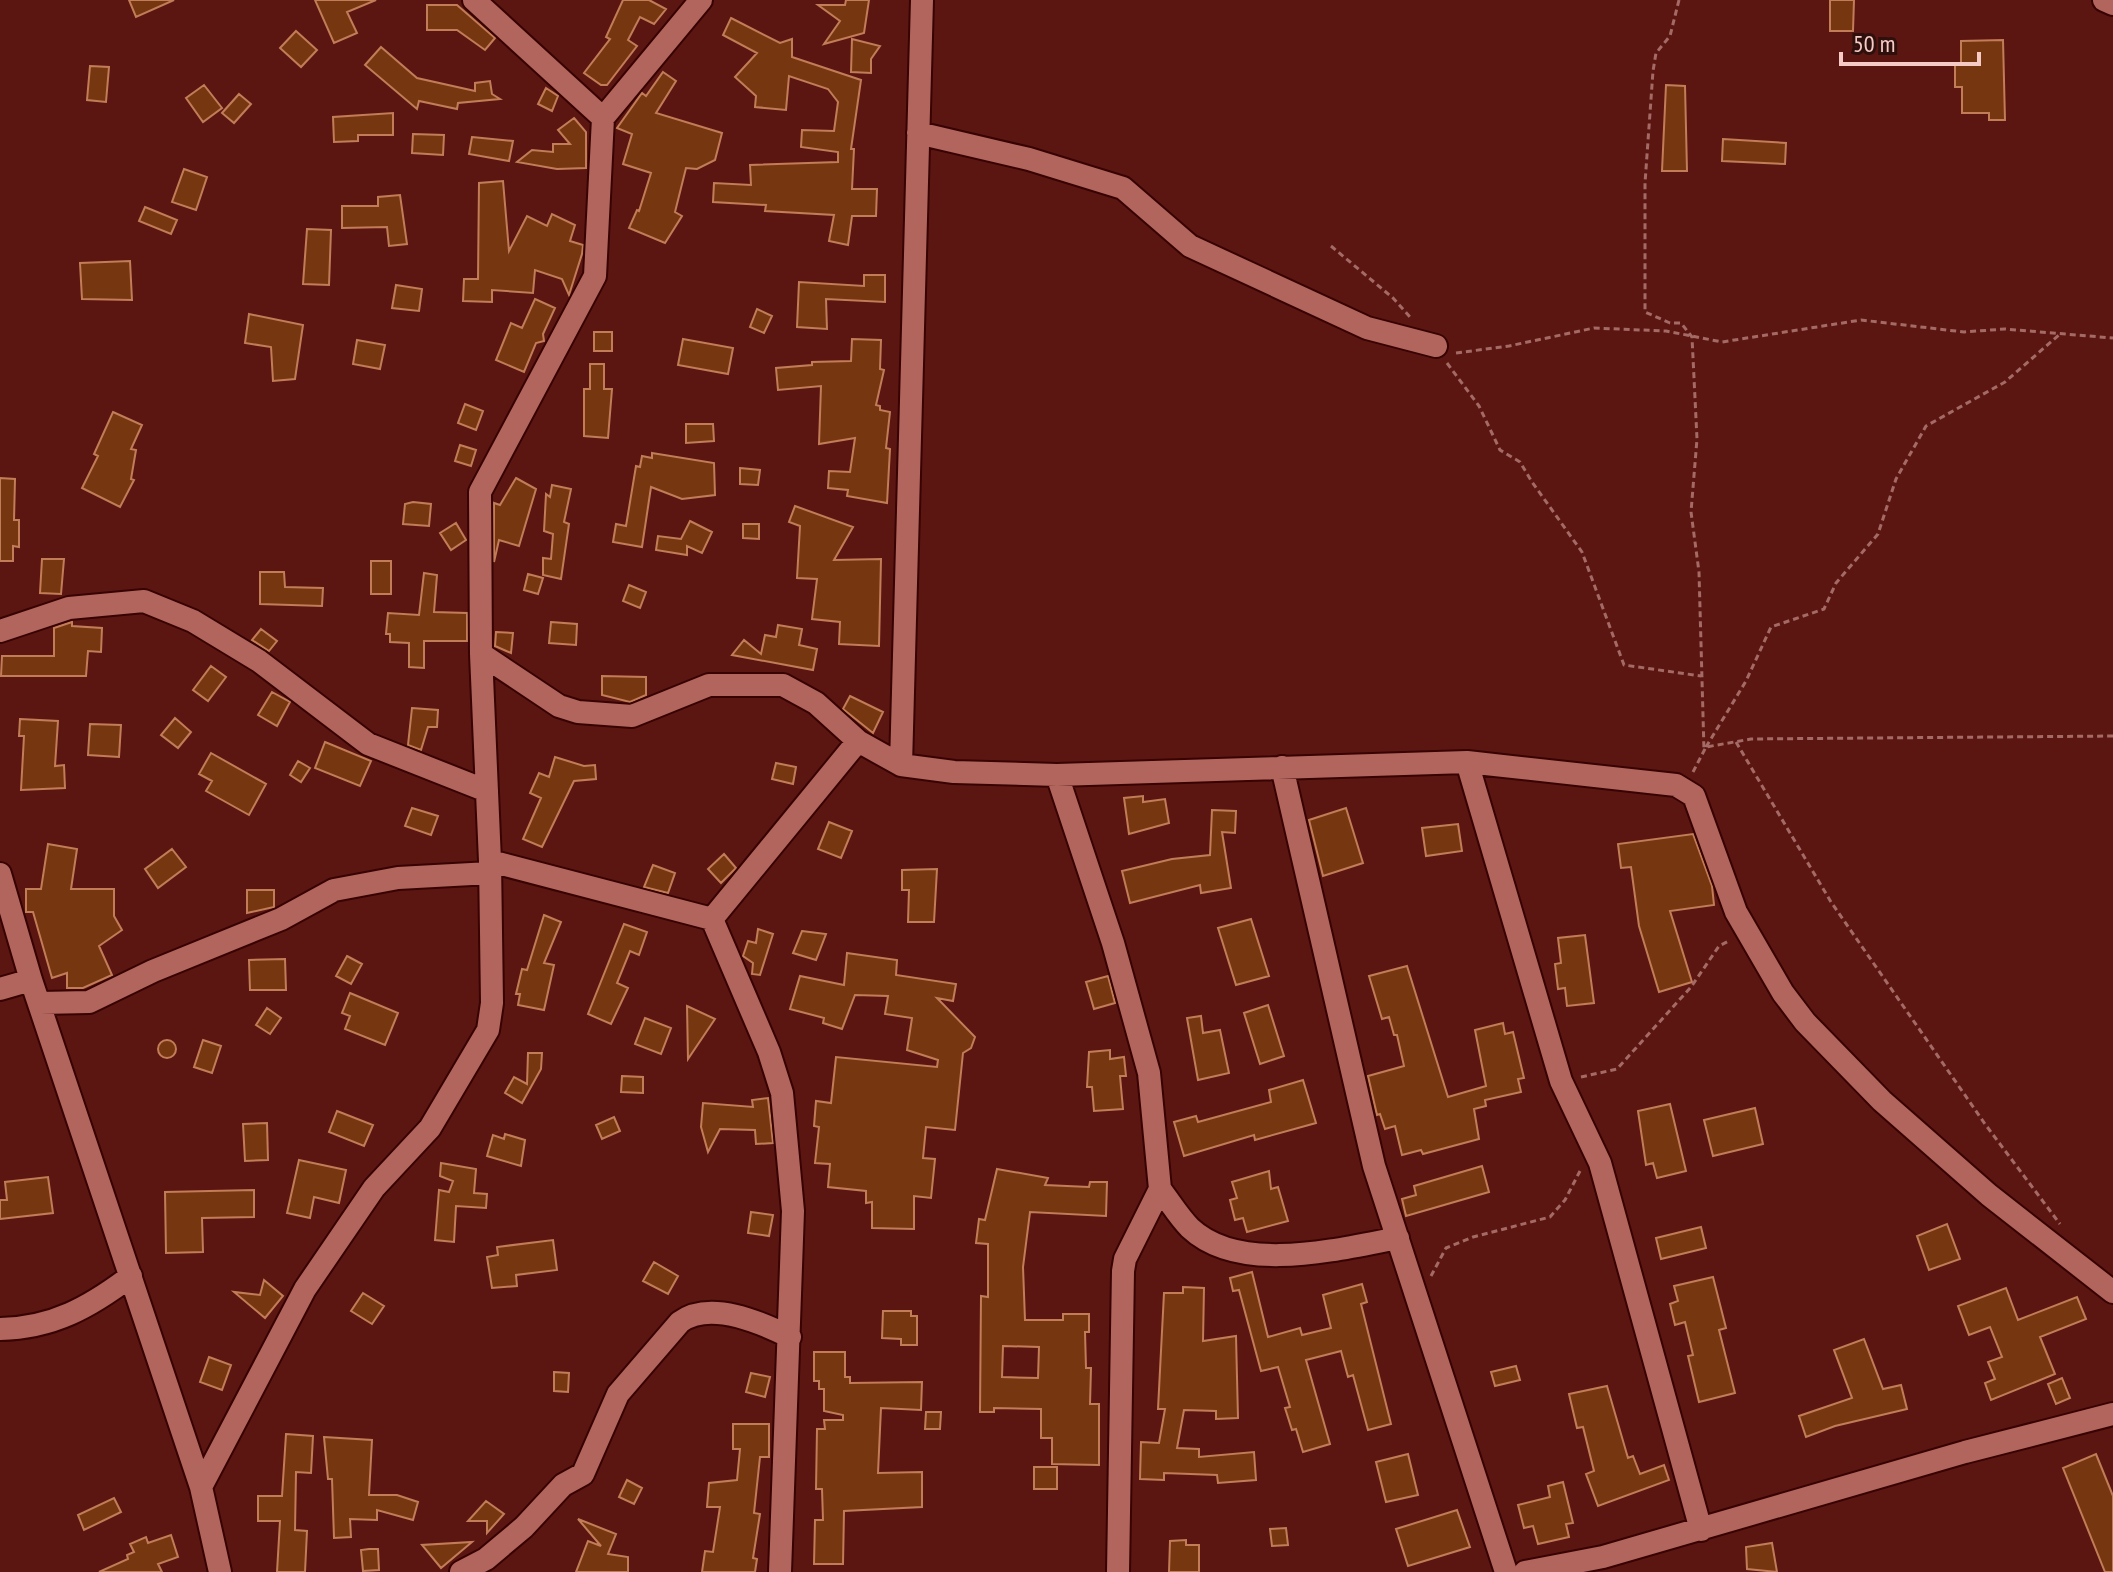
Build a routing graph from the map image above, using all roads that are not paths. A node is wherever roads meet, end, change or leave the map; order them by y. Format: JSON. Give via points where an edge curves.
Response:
{"nodes":[{"id":1,"x":474,"y":0,"type":"edge"},
{"id":2,"x":701,"y":0,"type":"edge"},
{"id":3,"x":922,"y":0,"type":"edge"},
{"id":4,"x":2104,"y":0,"type":"edge"},
{"id":5,"x":2113,"y":4,"type":"edge"},
{"id":6,"x":603,"y":118,"type":"junction"},
{"id":7,"x":918,"y":133,"type":"junction"},
{"id":8,"x":1436,"y":346,"type":"road end"},
{"id":9,"x":0,"y":631,"type":"edge"},
{"id":10,"x":481,"y":654,"type":"junction"},
{"id":11,"x":858,"y":741,"type":"junction"},
{"id":12,"x":1467,"y":762,"type":"junction"},
{"id":13,"x":901,"y":765,"type":"junction"},
{"id":14,"x":1282,"y":767,"type":"junction"},
{"id":15,"x":1057,"y":775,"type":"junction"},
{"id":16,"x":487,"y":791,"type":"junction"},
{"id":17,"x":490,"y":867,"type":"junction"},
{"id":18,"x":0,"y":874,"type":"edge"},
{"id":19,"x":712,"y":919,"type":"junction"},
{"id":20,"x":31,"y":980,"type":"junction"},
{"id":21,"x":0,"y":989,"type":"edge"},
{"id":22,"x":40,"y":1003,"type":"junction"},
{"id":23,"x":1160,"y":1189,"type":"junction"},
{"id":24,"x":1398,"y":1238,"type":"junction"},
{"id":25,"x":131,"y":1276,"type":"junction"},
{"id":26,"x":2113,"y":1292,"type":"edge"},
{"id":27,"x":0,"y":1329,"type":"edge"},
{"id":28,"x":790,"y":1337,"type":"junction"},
{"id":29,"x":2113,"y":1414,"type":"edge"},
{"id":30,"x":201,"y":1487,"type":"junction"},
{"id":31,"x":1701,"y":1530,"type":"junction"},
{"id":32,"x":220,"y":1572,"type":"edge"},
{"id":33,"x":461,"y":1572,"type":"edge"},
{"id":34,"x":780,"y":1572,"type":"edge"},
{"id":35,"x":1118,"y":1572,"type":"edge"},
{"id":36,"x":1506,"y":1572,"type":"edge"},
{"id":37,"x":1525,"y":1572,"type":"edge"}],
"edges":[{"from":1,"to":6,"type":"street"},
{"from":2,"to":6,"type":"street"},
{"from":3,"to":7,"type":"street"},
{"from":4,"to":5,"type":"street"},
{"from":6,"to":10,"type":"street","via":[[595,276],[480,492]]},
{"from":7,"to":8,"type":"street","via":[[1123,188],[1190,246],[1367,328]]},
{"from":7,"to":13,"type":"street"},
{"from":9,"to":16,"type":"street","via":[[69,608],[122,601],[161,606],[259,661],[368,744]]},
{"from":10,"to":11,"type":"street","via":[[559,706],[578,712],[632,716],[709,685],[783,685],[816,703]]},
{"from":10,"to":16,"type":"street"},
{"from":11,"to":13,"type":"street"},
{"from":11,"to":19,"type":"street"},
{"from":12,"to":14,"type":"street"},
{"from":12,"to":26,"type":"street","via":[[1685,787],[1694,796],[1736,912],[1805,1022],[1882,1101],[1989,1195]]},
{"from":12,"to":31,"type":"street","via":[[1561,1081],[1600,1163]]},
{"from":13,"to":15,"type":"street"},
{"from":14,"to":15,"type":"street"},
{"from":14,"to":24,"type":"street","via":[[1374,1166]]},
{"from":15,"to":23,"type":"street","via":[[1149,1073]]},
{"from":16,"to":17,"type":"street"},
{"from":17,"to":19,"type":"street"},
{"from":17,"to":22,"type":"street","via":[[334,890],[281,919],[89,1002]]},
{"from":17,"to":30,"type":"street","via":[[488,1030],[430,1128],[374,1188],[305,1289]]},
{"from":18,"to":20,"type":"street"},
{"from":19,"to":28,"type":"street","via":[[782,1093],[793,1211]]},
{"from":20,"to":21,"type":"street"},
{"from":20,"to":22,"type":"street"},
{"from":22,"to":25,"type":"street"},
{"from":23,"to":24,"type":"street","via":[[1190,1229],[1217,1247],[1256,1255],[1320,1253]]},
{"from":23,"to":35,"type":"street","via":[[1123,1271]]},
{"from":24,"to":36,"type":"street"},
{"from":25,"to":27,"type":"street","via":[[63,1320]]},
{"from":25,"to":30,"type":"street"},
{"from":28,"to":33,"type":"street","via":[[734,1316],[690,1314],[618,1394],[583,1474],[563,1485],[486,1559]]},
{"from":28,"to":34,"type":"street"},
{"from":29,"to":31,"type":"street"},
{"from":30,"to":32,"type":"street"},
{"from":31,"to":37,"type":"street"}]}
